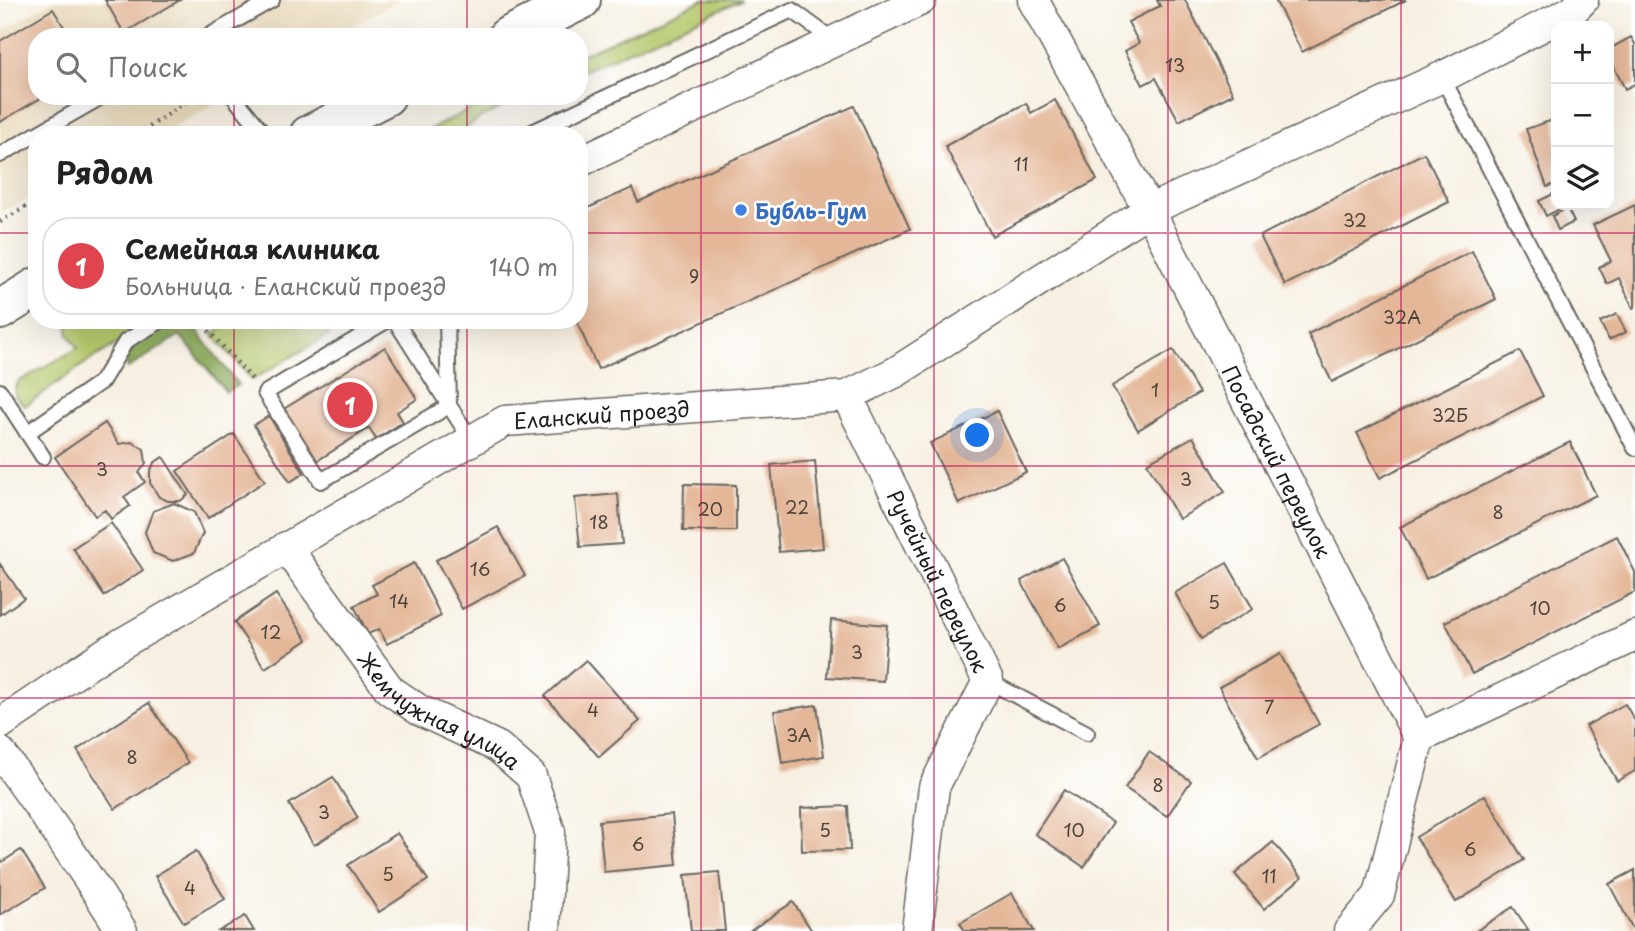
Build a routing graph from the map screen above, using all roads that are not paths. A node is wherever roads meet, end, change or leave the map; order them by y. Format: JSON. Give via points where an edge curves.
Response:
{"nodes":[{"id":1,"x":272,"y":0,"type":"edge"},
{"id":2,"x":581,"y":0,"type":"edge"},
{"id":3,"x":920,"y":0,"type":"edge"},
{"id":4,"x":1033,"y":0,"type":"edge"},
{"id":5,"x":1583,"y":0,"type":"edge"},
{"id":6,"x":223,"y":28,"type":"edge"},
{"id":7,"x":525,"y":28,"type":"edge"},
{"id":8,"x":834,"y":41,"type":"junction"},
{"id":9,"x":1442,"y":77,"type":"junction"},
{"id":10,"x":87,"y":105,"type":"edge"},
{"id":11,"x":240,"y":105,"type":"edge"},
{"id":12,"x":368,"y":105,"type":"edge"},
{"id":13,"x":51,"y":126,"type":"edge"},
{"id":14,"x":258,"y":126,"type":"edge"},
{"id":15,"x":327,"y":126,"type":"edge"},
{"id":16,"x":545,"y":126,"type":"edge"},
{"id":17,"x":28,"y":139,"type":"edge"},
{"id":18,"x":0,"y":155,"type":"edge"},
{"id":19,"x":588,"y":158,"type":"edge"},
{"id":20,"x":1149,"y":209,"type":"junction"},
{"id":21,"x":28,"y":293,"type":"edge"},
{"id":22,"x":0,"y":310,"type":"edge"},
{"id":23,"x":147,"y":329,"type":"edge"},
{"id":24,"x":373,"y":329,"type":"edge"},
{"id":25,"x":401,"y":329,"type":"edge"},
{"id":26,"x":447,"y":329,"type":"edge"},
{"id":27,"x":0,"y":391,"type":"edge"},
{"id":28,"x":847,"y":396,"type":"junction"},
{"id":29,"x":449,"y":406,"type":"junction"},
{"id":30,"x":27,"y":433,"type":"junction"},
{"id":31,"x":471,"y":440,"type":"junction"},
{"id":32,"x":1635,"y":448,"type":"edge"},
{"id":33,"x":43,"y":457,"type":"dead end"},
{"id":34,"x":286,"y":547,"type":"junction"},
{"id":35,"x":1635,"y":636,"type":"edge"},
{"id":36,"x":988,"y":681,"type":"junction"},
{"id":37,"x":0,"y":724,"type":"edge"},
{"id":38,"x":1087,"y":733,"type":"dead end"},
{"id":39,"x":1419,"y":738,"type":"junction"},
{"id":40,"x":0,"y":752,"type":"edge"},
{"id":41,"x":122,"y":931,"type":"edge"},
{"id":42,"x":545,"y":931,"type":"edge"},
{"id":43,"x":916,"y":931,"type":"edge"},
{"id":44,"x":1349,"y":931,"type":"edge"}],
"edges":[{"from":1,"to":6,"type":"lane"},
{"from":2,"to":7,"type":"main road"},
{"from":3,"to":8,"type":"street"},
{"from":4,"to":20,"type":"street","name":"Посадский переулок"},
{"from":5,"to":9,"type":"street","name":"Еланский проезд","via":[[1572,11]]},
{"from":8,"to":16,"type":"lane","via":[[792,10]]},
{"from":8,"to":19,"type":"street"},
{"from":9,"to":20,"type":"street","name":"Еланский проезд"},
{"from":9,"to":32,"type":"lane"},
{"from":10,"to":13,"type":"lane"},
{"from":11,"to":14,"type":"lane"},
{"from":12,"to":15,"type":"main road"},
{"from":17,"to":18,"type":"lane"},
{"from":20,"to":28,"type":"street","name":"Еланский проезд","via":[[896,372]]},
{"from":20,"to":39,"type":"street","name":"Посадский переулок"},
{"from":21,"to":22,"type":"main road"},
{"from":23,"to":30,"type":"lane","via":[[126,341],[102,381]]},
{"from":24,"to":29,"type":"lane","via":[[265,393],[321,481]]},
{"from":25,"to":29,"type":"lane"},
{"from":26,"to":29,"type":"lane"},
{"from":27,"to":30,"type":"lane"},
{"from":28,"to":31,"type":"street","name":"Еланский проезд","via":[[505,421]]},
{"from":28,"to":36,"type":"street","name":"Ручейный переулок"},
{"from":29,"to":31,"type":"lane"},
{"from":30,"to":33,"type":"lane"},
{"from":31,"to":34,"type":"street","name":"Еланский проезд"},
{"from":34,"to":37,"type":"street","name":"Еланский проезд","via":[[107,652]]},
{"from":34,"to":42,"type":"street","name":"Жемчужная улица","via":[[390,690],[419,710],[498,747],[531,776],[550,832]]},
{"from":35,"to":39,"type":"street"},
{"from":36,"to":38,"type":"lane"},
{"from":36,"to":43,"type":"street","name":"Ручейный переулок","via":[[934,787]]},
{"from":39,"to":44,"type":"street","via":[[1379,895]]},
{"from":40,"to":41,"type":"street"}]}
